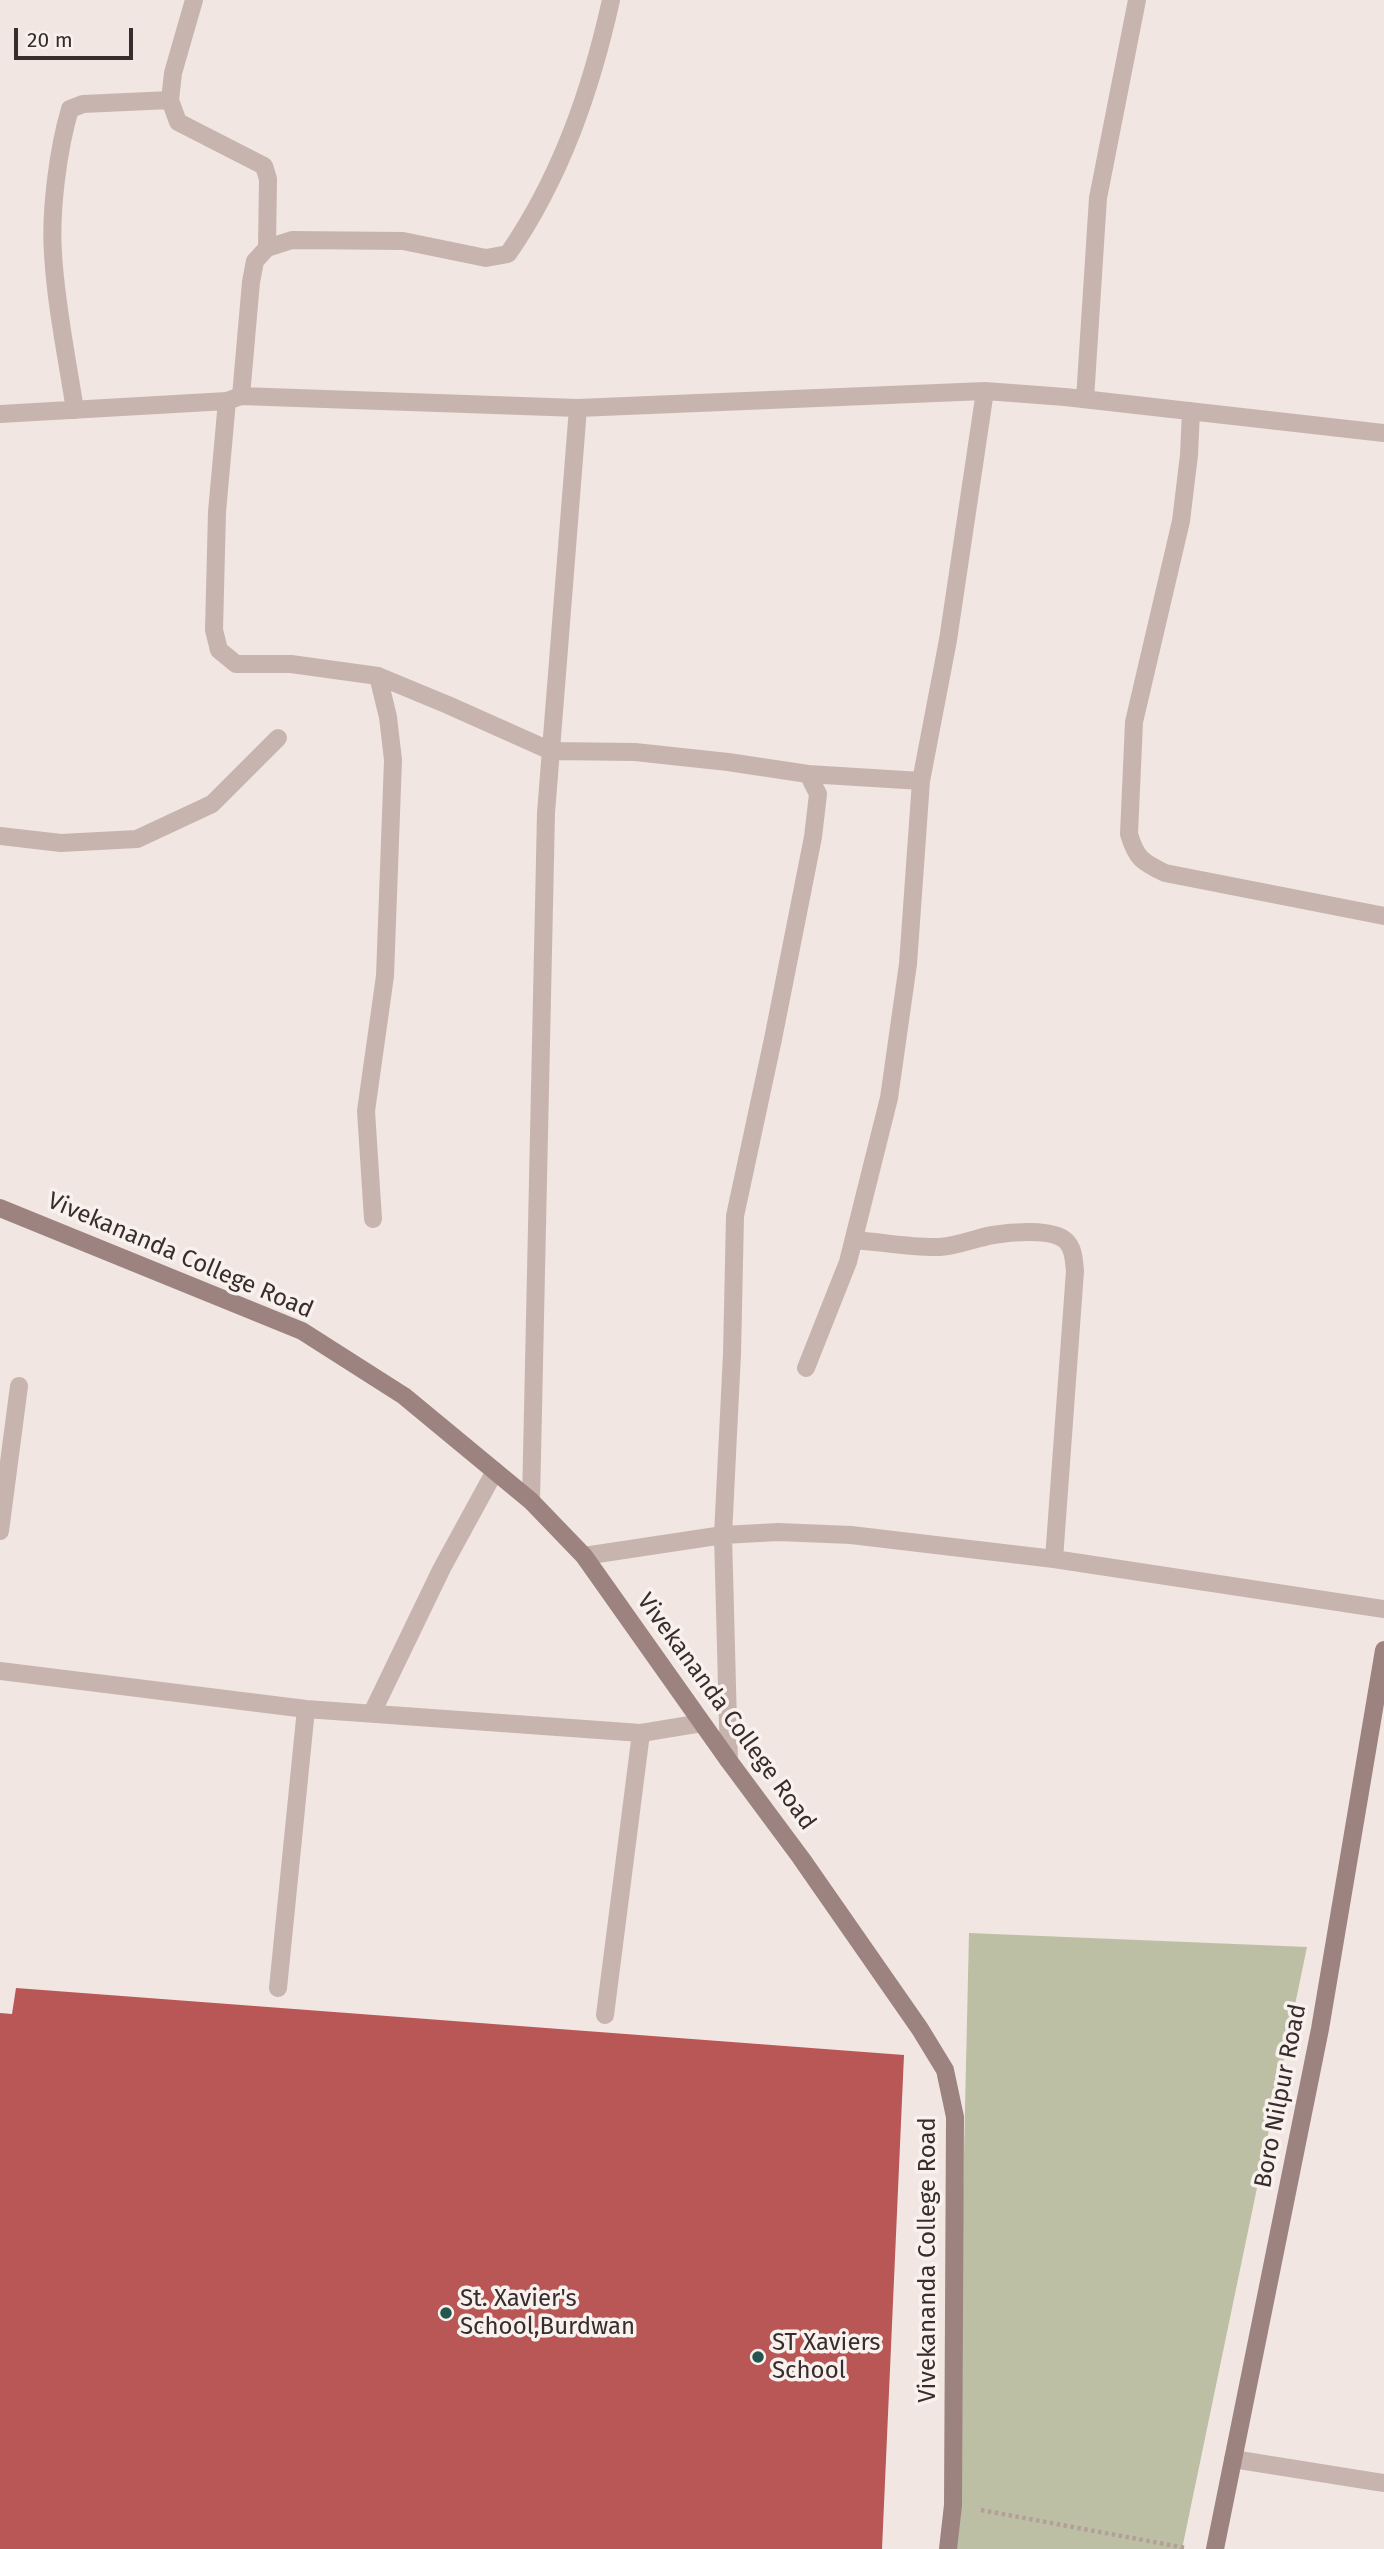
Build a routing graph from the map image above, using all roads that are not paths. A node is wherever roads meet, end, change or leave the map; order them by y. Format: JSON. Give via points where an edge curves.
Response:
{"nodes":[{"id":1,"x":194,"y":0,"type":"edge"},
{"id":2,"x":611,"y":0,"type":"edge"},
{"id":3,"x":1138,"y":0,"type":"edge"},
{"id":4,"x":170,"y":100,"type":"junction"},
{"id":5,"x":267,"y":247,"type":"junction"},
{"id":6,"x":985,"y":391,"type":"junction"},
{"id":7,"x":234,"y":399,"type":"junction"},
{"id":8,"x":1085,"y":399,"type":"junction"},
{"id":9,"x":578,"y":408,"type":"junction"},
{"id":10,"x":75,"y":410,"type":"junction"},
{"id":11,"x":1191,"y":411,"type":"junction"},
{"id":12,"x":0,"y":414,"type":"edge"},
{"id":13,"x":1384,"y":433,"type":"edge"},
{"id":14,"x":378,"y":676,"type":"junction"},
{"id":15,"x":278,"y":738,"type":"dead end"},
{"id":16,"x":551,"y":751,"type":"junction"},
{"id":17,"x":807,"y":774,"type":"junction"},
{"id":18,"x":921,"y":780,"type":"junction"},
{"id":19,"x":0,"y":836,"type":"edge"},
{"id":20,"x":1384,"y":916,"type":"edge"},
{"id":21,"x":0,"y":1208,"type":"edge"},
{"id":22,"x":373,"y":1219,"type":"dead end"},
{"id":23,"x":854,"y":1240,"type":"junction"},
{"id":24,"x":806,"y":1368,"type":"dead end"},
{"id":25,"x":19,"y":1386,"type":"dead end"},
{"id":26,"x":495,"y":1471,"type":"junction"},
{"id":27,"x":531,"y":1501,"type":"junction"},
{"id":28,"x":0,"y":1531,"type":"edge"},
{"id":29,"x":723,"y":1535,"type":"junction"},
{"id":30,"x":584,"y":1556,"type":"junction"},
{"id":31,"x":1054,"y":1559,"type":"junction"},
{"id":32,"x":1384,"y":1608,"type":"edge"},
{"id":33,"x":1384,"y":1650,"type":"edge"},
{"id":34,"x":0,"y":1671,"type":"edge"},
{"id":35,"x":306,"y":1709,"type":"junction"},
{"id":36,"x":372,"y":1713,"type":"junction"},
{"id":37,"x":702,"y":1723,"type":"junction"},
{"id":38,"x":641,"y":1732,"type":"junction"},
{"id":39,"x":729,"y":1761,"type":"junction"},
{"id":40,"x":278,"y":1988,"type":"dead end"},
{"id":41,"x":605,"y":2015,"type":"dead end"},
{"id":42,"x":1233,"y":2459,"type":"junction"},
{"id":43,"x":1384,"y":2483,"type":"edge"},
{"id":44,"x":948,"y":2549,"type":"edge"},
{"id":45,"x":1215,"y":2549,"type":"edge"}],
"edges":[{"from":1,"to":4,"type":"street"},
{"from":2,"to":5,"type":"street","via":[[579,118],[508,254],[486,258],[403,241],[292,240]]},
{"from":3,"to":8,"type":"street","via":[[1098,198]]},
{"from":4,"to":5,"type":"street","via":[[178,122],[264,166]]},
{"from":4,"to":10,"type":"street","via":[[83,104],[70,109],[54,212],[53,253]]},
{"from":5,"to":7,"type":"street","via":[[256,261],[251,282]]},
{"from":6,"to":8,"type":"street"},
{"from":6,"to":9,"type":"street"},
{"from":6,"to":18,"type":"street","via":[[948,640]]},
{"from":7,"to":9,"type":"street"},
{"from":7,"to":10,"type":"street"},
{"from":7,"to":14,"type":"street","via":[[217,512],[214,629],[219,650],[236,664],[291,664]]},
{"from":8,"to":11,"type":"street"},
{"from":9,"to":16,"type":"street"},
{"from":10,"to":12,"type":"street"},
{"from":11,"to":13,"type":"street"},
{"from":11,"to":20,"type":"street","via":[[1181,521],[1134,722],[1129,834],[1134,851],[1144,863],[1164,873]]},
{"from":14,"to":16,"type":"street"},
{"from":14,"to":22,"type":"street","via":[[393,760],[385,976],[366,1111]]},
{"from":15,"to":19,"type":"street","via":[[212,804],[137,839],[61,843]]},
{"from":16,"to":17,"type":"street","via":[[635,752]]},
{"from":16,"to":27,"type":"street"},
{"from":17,"to":18,"type":"street"},
{"from":17,"to":29,"type":"street","via":[[818,794],[813,836],[735,1216]]},
{"from":18,"to":23,"type":"street","via":[[908,964],[889,1098]]},
{"from":21,"to":26,"type":"street","name":"Vivekananda College Road","via":[[302,1331],[404,1396]]},
{"from":23,"to":24,"type":"street"},
{"from":23,"to":31,"type":"street","via":[[940,1247],[992,1235],[1051,1233],[1066,1241],[1075,1271]]},
{"from":25,"to":28,"type":"street"},
{"from":26,"to":27,"type":"street","name":"Vivekananda College Road"},
{"from":26,"to":36,"type":"street"},
{"from":27,"to":30,"type":"street","name":"Vivekananda College Road"},
{"from":29,"to":30,"type":"street"},
{"from":29,"to":31,"type":"street","via":[[851,1535]]},
{"from":29,"to":39,"type":"street"},
{"from":30,"to":37,"type":"street","name":"Vivekananda College Road"},
{"from":31,"to":32,"type":"street"},
{"from":33,"to":42,"type":"street","name":"Boro Nilpur Road","via":[[1320,2029]]},
{"from":34,"to":35,"type":"street"},
{"from":35,"to":36,"type":"street"},
{"from":35,"to":40,"type":"street"},
{"from":36,"to":38,"type":"street"},
{"from":37,"to":38,"type":"street"},
{"from":37,"to":39,"type":"street","name":"Vivekananda College Road"},
{"from":38,"to":41,"type":"street"},
{"from":39,"to":44,"type":"street","name":"Vivekananda College Road","via":[[945,2070],[955,2117],[953,2505]]},
{"from":42,"to":43,"type":"street"},
{"from":42,"to":45,"type":"street","name":"Boro Nilpur Road"}]}
